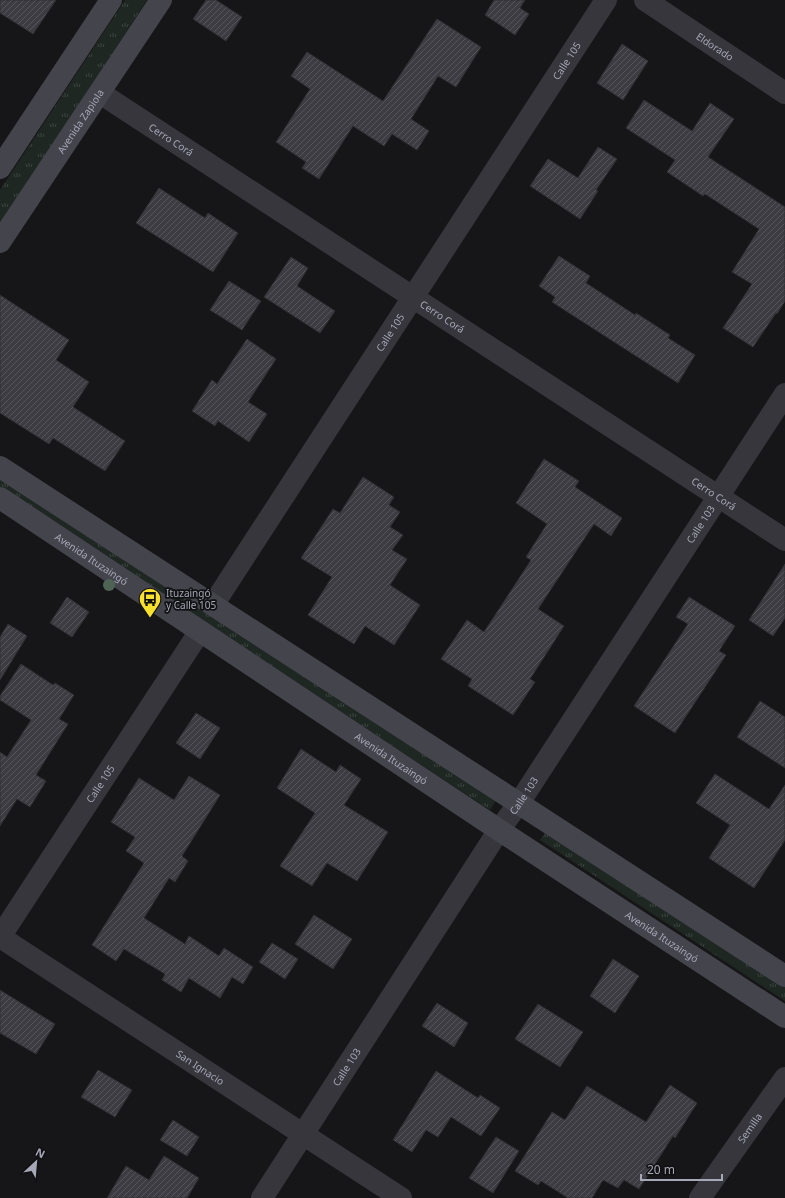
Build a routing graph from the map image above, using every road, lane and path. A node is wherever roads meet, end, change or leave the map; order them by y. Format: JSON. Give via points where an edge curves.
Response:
{"nodes":[{"id":1,"x":161,"y":0,"type":"edge"},
{"id":2,"x":606,"y":0,"type":"edge"},
{"id":3,"x":645,"y":0,"type":"edge"},
{"id":4,"x":105,"y":2,"type":"edge"},
{"id":5,"x":100,"y":93,"type":"junction"},
{"id":6,"x":785,"y":93,"type":"edge"},
{"id":7,"x":0,"y":168,"type":"edge"},
{"id":8,"x":0,"y":242,"type":"edge"},
{"id":9,"x":412,"y":297,"type":"junction"},
{"id":10,"x":785,"y":394,"type":"edge"},
{"id":11,"x":0,"y":467,"type":"edge"},
{"id":12,"x":718,"y":497,"type":"junction"},
{"id":13,"x":0,"y":498,"type":"edge"},
{"id":14,"x":785,"y":540,"type":"edge"},
{"id":15,"x":213,"y":605,"type":"junction"},
{"id":16,"x":200,"y":631,"type":"junction"},
{"id":17,"x":519,"y":803,"type":"junction"},
{"id":18,"x":499,"y":830,"type":"junction"},
{"id":19,"x":0,"y":937,"type":"edge"},
{"id":20,"x":785,"y":976,"type":"edge"},
{"id":21,"x":785,"y":1017,"type":"edge"},
{"id":22,"x":785,"y":1078,"type":"edge"},
{"id":23,"x":304,"y":1134,"type":"junction"},
{"id":24,"x":262,"y":1198,"type":"edge"},
{"id":25,"x":402,"y":1198,"type":"edge"},
{"id":26,"x":700,"y":1198,"type":"edge"}],
"edges":[{"from":1,"to":5,"type":"main road","name":"Avenida Zapiola"},
{"from":2,"to":9,"type":"street","name":"Calle 105"},
{"from":3,"to":6,"type":"street","name":"Eldorado"},
{"from":4,"to":7,"type":"main road"},
{"from":5,"to":8,"type":"main road","name":"Avenida Zapiola"},
{"from":5,"to":9,"type":"street","name":"Cerro Corá"},
{"from":9,"to":12,"type":"street","name":"Cerro Corá"},
{"from":9,"to":15,"type":"street","name":"Calle 105"},
{"from":10,"to":12,"type":"street","name":"Calle 103"},
{"from":11,"to":15,"type":"main road"},
{"from":12,"to":14,"type":"street","name":"Cerro Corá"},
{"from":12,"to":17,"type":"street","name":"Calle 103"},
{"from":13,"to":16,"type":"main road","name":"Avenida Ituzaingó"},
{"from":15,"to":17,"type":"main road"},
{"from":16,"to":18,"type":"main road","name":"Avenida Ituzaingó"},
{"from":16,"to":19,"type":"street","name":"Calle 105"},
{"from":17,"to":18,"type":"street","name":"Calle 103"},
{"from":17,"to":20,"type":"main road"},
{"from":18,"to":21,"type":"main road","name":"Avenida Ituzaingó"},
{"from":18,"to":23,"type":"street","name":"Calle 103"},
{"from":19,"to":23,"type":"street","name":"San Ignacio"},
{"from":22,"to":26,"type":"street","name":"Semilla"},
{"from":23,"to":24,"type":"street","name":"Calle 103"},
{"from":23,"to":25,"type":"street","name":"San Ignacio"}]}
